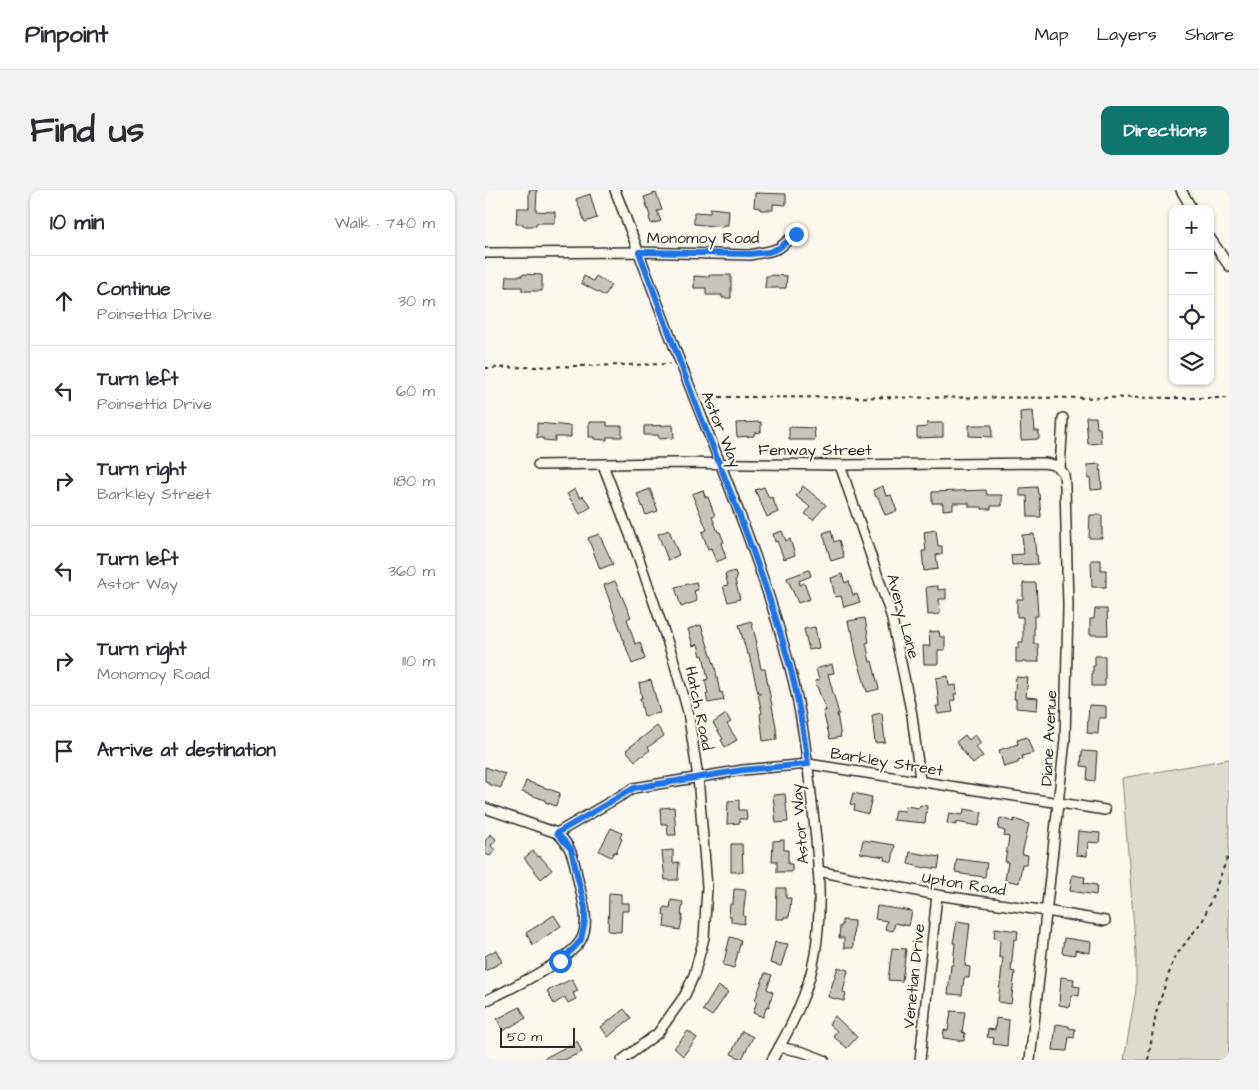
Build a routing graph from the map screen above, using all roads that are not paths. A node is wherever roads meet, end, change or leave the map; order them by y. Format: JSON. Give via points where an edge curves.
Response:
{"nodes":[{"id":1,"x":615,"y":190,"type":"edge"},
{"id":2,"x":1181,"y":190,"type":"edge"},
{"id":3,"x":1190,"y":205,"type":"edge"},
{"id":4,"x":796,"y":234,"type":"dead end"},
{"id":5,"x":1214,"y":244,"type":"edge"},
{"id":6,"x":639,"y":252,"type":"junction"},
{"id":7,"x":485,"y":253,"type":"edge"},
{"id":8,"x":1229,"y":266,"type":"edge"},
{"id":9,"x":1063,"y":418,"type":"dead end"},
{"id":10,"x":538,"y":464,"type":"dead end"},
{"id":11,"x":720,"y":464,"type":"junction"},
{"id":12,"x":603,"y":465,"type":"junction"},
{"id":13,"x":840,"y":465,"type":"junction"},
{"id":14,"x":1061,"y":470,"type":"junction"},
{"id":15,"x":808,"y":764,"type":"junction"},
{"id":16,"x":698,"y":778,"type":"junction"},
{"id":17,"x":920,"y":780,"type":"junction"},
{"id":18,"x":1058,"y":803,"type":"junction"},
{"id":19,"x":485,"y":808,"type":"edge"},
{"id":20,"x":1105,"y":810,"type":"dead end"},
{"id":21,"x":557,"y":833,"type":"junction"},
{"id":22,"x":818,"y":871,"type":"junction"},
{"id":23,"x":937,"y":895,"type":"junction"},
{"id":24,"x":1047,"y":911,"type":"junction"},
{"id":25,"x":1105,"y":921,"type":"dead end"},
{"id":26,"x":485,"y":1001,"type":"edge"},
{"id":27,"x":779,"y":1047,"type":"junction"},
{"id":28,"x":622,"y":1060,"type":"edge"},
{"id":29,"x":772,"y":1060,"type":"edge"},
{"id":30,"x":824,"y":1060,"type":"edge"},
{"id":31,"x":920,"y":1060,"type":"edge"},
{"id":32,"x":1031,"y":1060,"type":"edge"}],
"edges":[{"from":1,"to":6,"type":"street","name":"Astor Way"},
{"from":2,"to":3,"type":"street"},
{"from":4,"to":6,"type":"street","name":"Monomoy Road","via":[[769,252]]},
{"from":5,"to":8,"type":"street"},
{"from":6,"to":7,"type":"street","name":"Monomoy Road"},
{"from":6,"to":11,"type":"street","name":"Astor Way"},
{"from":9,"to":14,"type":"street","name":"Diane Avenue"},
{"from":10,"to":12,"type":"street","name":"Fenway Street"},
{"from":11,"to":12,"type":"street","name":"Fenway Street"},
{"from":11,"to":13,"type":"street","name":"Fenway Street"},
{"from":11,"to":15,"type":"street","name":"Astor Way","via":[[749,536],[779,628],[793,678]]},
{"from":12,"to":16,"type":"street","name":"Hatch Road","via":[[673,658],[688,712]]},
{"from":13,"to":14,"type":"street","name":"Fenway Street","via":[[1044,463],[1054,464]]},
{"from":13,"to":17,"type":"street","name":"Avery Lane","via":[[891,615],[912,715]]},
{"from":14,"to":18,"type":"street","name":"Diane Avenue","via":[[1065,486],[1067,606],[1065,740]]},
{"from":15,"to":16,"type":"street","name":"Barkley Street"},
{"from":15,"to":17,"type":"street","name":"Barkley Street"},
{"from":15,"to":22,"type":"street","name":"Astor Way"},
{"from":16,"to":21,"type":"street","name":"Barkley Street","via":[[634,788]]},
{"from":16,"to":28,"type":"street","name":"Hatch Road","via":[[707,887],[704,938],[699,960],[685,995],[658,1033]]},
{"from":17,"to":18,"type":"street","name":"Barkley Street"},
{"from":18,"to":20,"type":"street","name":"Barkley Street"},
{"from":18,"to":24,"type":"street","name":"Diane Avenue"},
{"from":19,"to":21,"type":"street"},
{"from":21,"to":26,"type":"street","via":[[571,849],[585,908],[581,940],[560,961]]},
{"from":22,"to":23,"type":"street","name":"Upton Road"},
{"from":22,"to":27,"type":"street","name":"Astor Way","via":[[815,956],[797,1015]]},
{"from":23,"to":24,"type":"street","name":"Upton Road"},
{"from":23,"to":31,"type":"street","name":"Venetian Drive"},
{"from":24,"to":25,"type":"street","name":"Upton Road"},
{"from":24,"to":32,"type":"street","name":"Diane Avenue"},
{"from":27,"to":29,"type":"street","name":"Astor Way"},
{"from":27,"to":30,"type":"street"}]}
